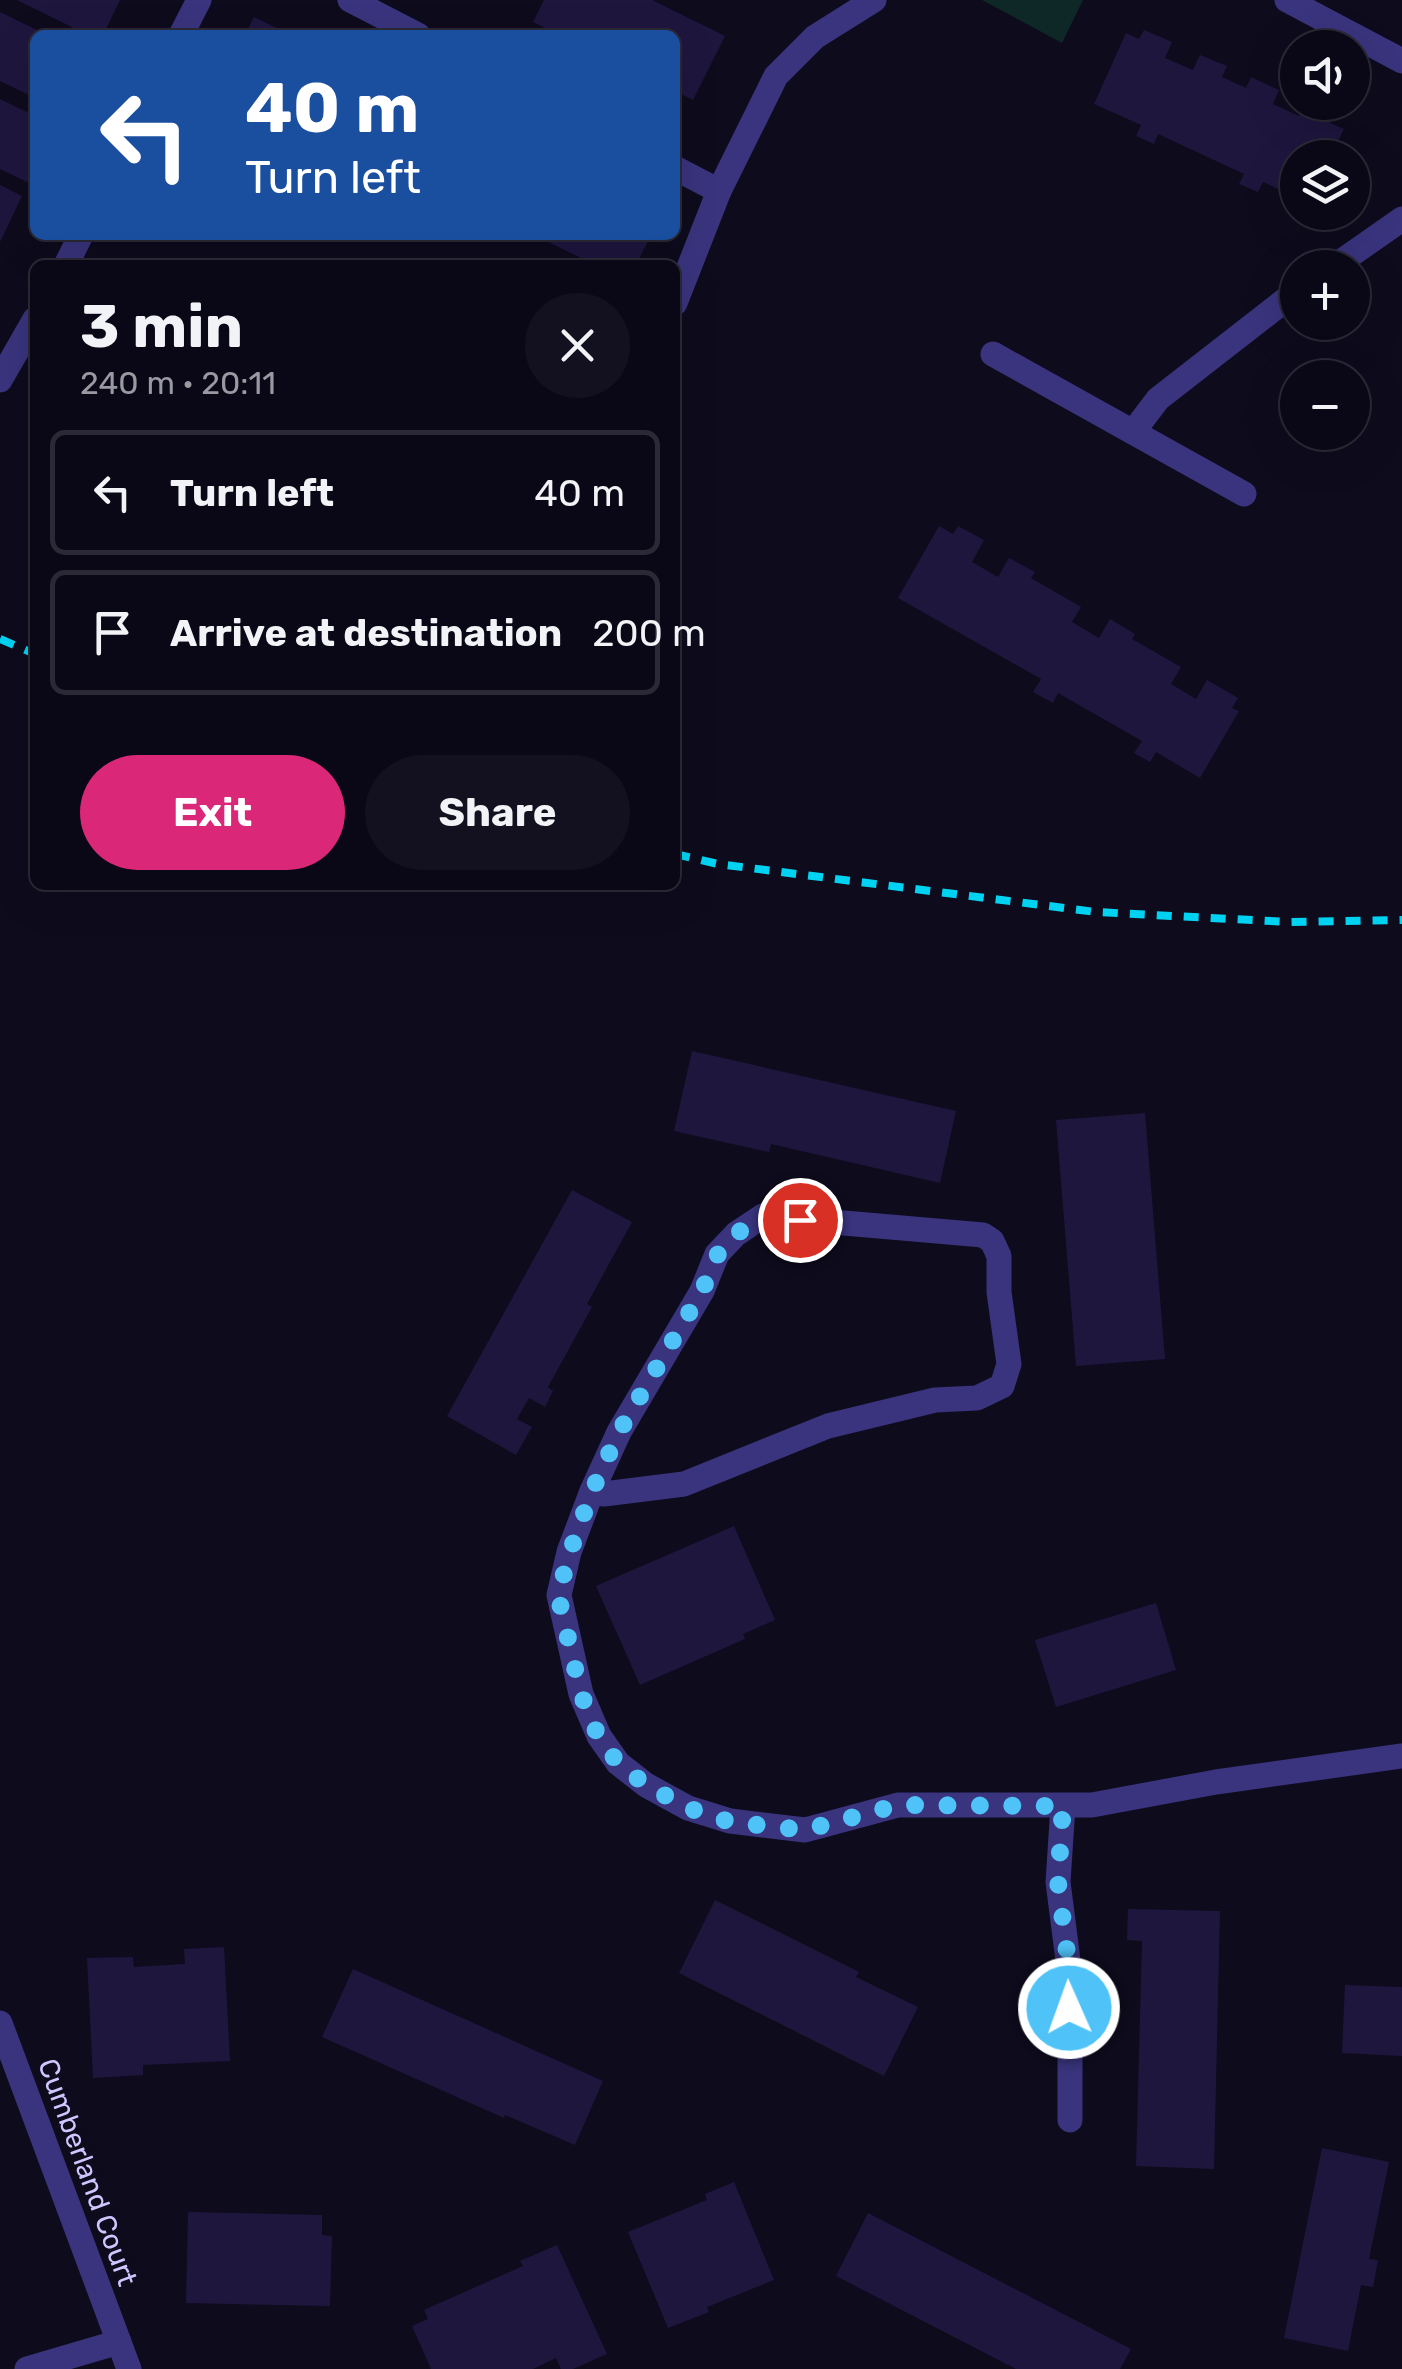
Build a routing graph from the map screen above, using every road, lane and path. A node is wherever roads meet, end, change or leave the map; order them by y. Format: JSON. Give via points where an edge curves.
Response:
{"nodes":[{"id":1,"x":199,"y":0,"type":"edge"},
{"id":2,"x":350,"y":0,"type":"edge"},
{"id":3,"x":874,"y":0,"type":"edge"},
{"id":4,"x":1287,"y":0,"type":"edge"},
{"id":5,"x":184,"y":30,"type":"edge"},
{"id":6,"x":408,"y":30,"type":"edge"},
{"id":7,"x":1402,"y":62,"type":"edge"},
{"id":8,"x":680,"y":171,"type":"edge"},
{"id":9,"x":719,"y":191,"type":"junction"},
{"id":10,"x":1402,"y":220,"type":"edge"},
{"id":11,"x":1358,"y":250,"type":"edge"},
{"id":12,"x":680,"y":289,"type":"edge"},
{"id":13,"x":1280,"y":304,"type":"edge"},
{"id":14,"x":30,"y":328,"type":"edge"},
{"id":15,"x":993,"y":354,"type":"dead end"},
{"id":16,"x":0,"y":380,"type":"edge"},
{"id":17,"x":1133,"y":432,"type":"junction"},
{"id":18,"x":1244,"y":494,"type":"dead end"},
{"id":19,"x":592,"y":1491,"type":"junction"},
{"id":20,"x":1402,"y":1756,"type":"edge"},
{"id":21,"x":1063,"y":1806,"type":"junction"},
{"id":22,"x":0,"y":2024,"type":"edge"},
{"id":23,"x":1070,"y":2120,"type":"dead end"},
{"id":24,"x":119,"y":2342,"type":"junction"},
{"id":25,"x":27,"y":2369,"type":"edge"},
{"id":26,"x":129,"y":2369,"type":"edge"}],
"edges":[{"from":1,"to":5,"type":"street"},
{"from":2,"to":6,"type":"street"},
{"from":3,"to":9,"type":"street","via":[[815,37],[776,76]]},
{"from":4,"to":7,"type":"street"},
{"from":8,"to":9,"type":"street"},
{"from":9,"to":12,"type":"street"},
{"from":10,"to":11,"type":"street"},
{"from":13,"to":17,"type":"street","via":[[1158,399]]},
{"from":14,"to":16,"type":"street"},
{"from":15,"to":17,"type":"street"},
{"from":17,"to":18,"type":"street"},
{"from":19,"to":19,"type":"street","via":[[684,1484],[828,1426],[935,1400],[976,1398],[1002,1386],[1009,1364],[999,1256],[992,1242],[983,1235],[763,1216],[718,1254]]},
{"from":19,"to":21,"type":"street","via":[[558,1595],[560,1611],[598,1736],[646,1785],[730,1822],[805,1830],[898,1805]]},
{"from":20,"to":21,"type":"street"},
{"from":21,"to":23,"type":"street","via":[[1058,1882],[1070,1976]]},
{"from":22,"to":24,"type":"street","name":"Cumberland Court"},
{"from":24,"to":25,"type":"street"},
{"from":24,"to":26,"type":"street","name":"Cumberland Court"}]}
